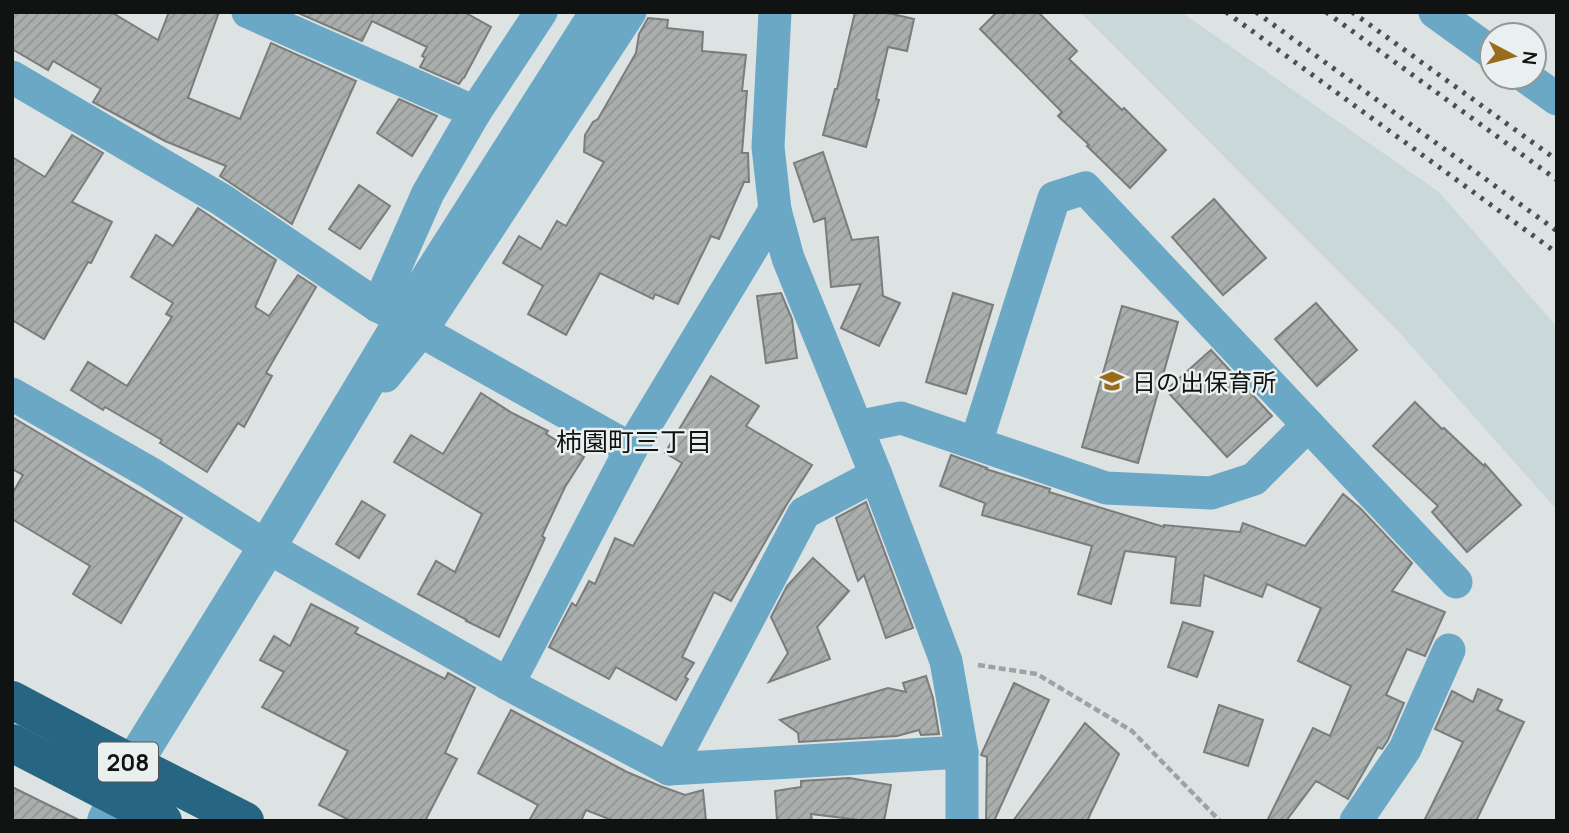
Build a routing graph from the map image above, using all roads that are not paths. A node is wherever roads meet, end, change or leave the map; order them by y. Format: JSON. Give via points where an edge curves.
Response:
{"nodes":[{"id":1,"x":248,"y":12,"type":"edge"},
{"id":2,"x":541,"y":12,"type":"edge"},
{"id":3,"x":599,"y":12,"type":"edge"},
{"id":4,"x":630,"y":12,"type":"edge"},
{"id":5,"x":775,"y":12,"type":"edge"},
{"id":6,"x":1435,"y":12,"type":"edge"},
{"id":7,"x":1478,"y":43,"type":"edge"},
{"id":8,"x":12,"y":77,"type":"edge"},
{"id":9,"x":475,"y":112,"type":"junction"},
{"id":10,"x":775,"y":210,"type":"junction"},
{"id":11,"x":401,"y":319,"type":"junction"},
{"id":12,"x":12,"y":394,"type":"edge"},
{"id":13,"x":1308,"y":425,"type":"junction"},
{"id":14,"x":857,"y":428,"type":"junction"},
{"id":15,"x":976,"y":443,"type":"junction"},
{"id":16,"x":631,"y":449,"type":"junction"},
{"id":17,"x":876,"y":475,"type":"junction"},
{"id":18,"x":267,"y":547,"type":"junction"},
{"id":19,"x":1456,"y":582,"type":"dead end"},
{"id":20,"x":1449,"y":650,"type":"dead end"},
{"id":21,"x":508,"y":684,"type":"junction"},
{"id":22,"x":12,"y":700,"type":"edge"},
{"id":23,"x":12,"y":743,"type":"edge"},
{"id":24,"x":962,"y":752,"type":"junction"},
{"id":25,"x":669,"y":769,"type":"junction"},
{"id":26,"x":119,"y":794,"type":"edge"},
{"id":27,"x":163,"y":821,"type":"edge"},
{"id":28,"x":245,"y":821,"type":"edge"},
{"id":29,"x":962,"y":821,"type":"edge"},
{"id":30,"x":1356,"y":821,"type":"edge"}],
"edges":[{"from":1,"to":9,"type":"street"},
{"from":2,"to":9,"type":"street"},
{"from":3,"to":11,"type":"street"},
{"from":4,"to":11,"type":"street"},
{"from":5,"to":10,"type":"street","via":[[768,147]]},
{"from":6,"to":7,"type":"street"},
{"from":8,"to":11,"type":"street","via":[[222,200]]},
{"from":9,"to":11,"type":"street","via":[[428,193]]},
{"from":10,"to":14,"type":"street","via":[[788,258]]},
{"from":10,"to":16,"type":"street"},
{"from":11,"to":16,"type":"street"},
{"from":11,"to":18,"type":"street"},
{"from":12,"to":18,"type":"street"},
{"from":13,"to":15,"type":"street","via":[[1254,479],[1211,493],[1106,488]]},
{"from":13,"to":15,"type":"street","via":[[1086,188],[1054,198]]},
{"from":13,"to":19,"type":"street"},
{"from":14,"to":15,"type":"street","via":[[901,418]]},
{"from":14,"to":17,"type":"street"},
{"from":16,"to":21,"type":"street"},
{"from":17,"to":24,"type":"street","via":[[946,661]]},
{"from":17,"to":25,"type":"street","via":[[804,513]]},
{"from":18,"to":21,"type":"street"},
{"from":18,"to":26,"type":"street"},
{"from":20,"to":30,"type":"street","via":[[1405,748]]},
{"from":21,"to":25,"type":"street"},
{"from":22,"to":26,"type":"highway","number":"208"},
{"from":23,"to":26,"type":"highway","number":"208"},
{"from":24,"to":25,"type":"street"},
{"from":24,"to":29,"type":"street"},
{"from":26,"to":27,"type":"highway","number":"208"},
{"from":26,"to":28,"type":"highway","number":"208"}]}
